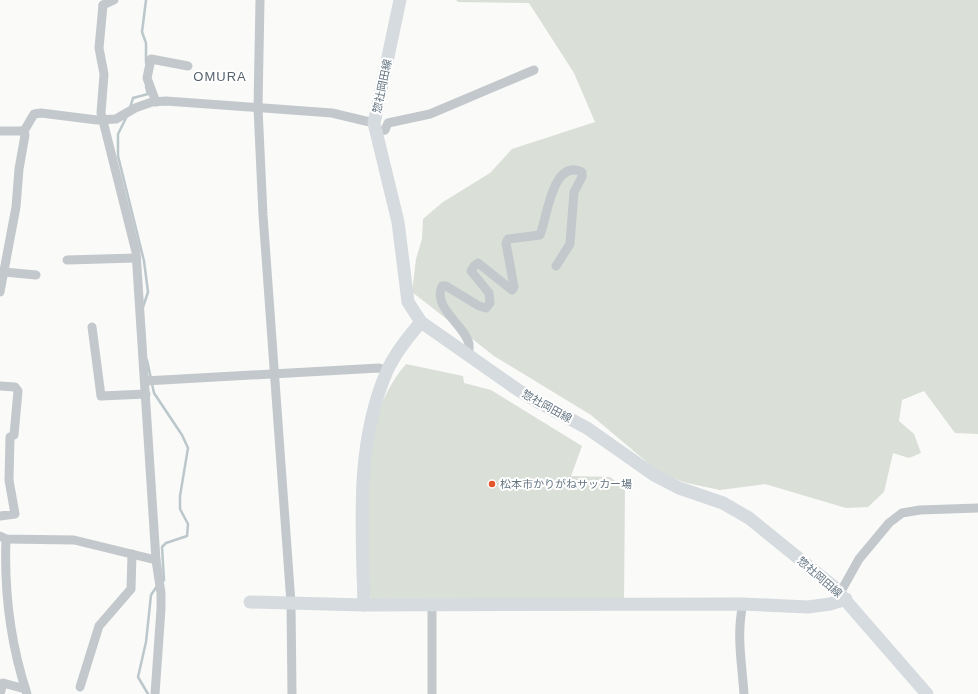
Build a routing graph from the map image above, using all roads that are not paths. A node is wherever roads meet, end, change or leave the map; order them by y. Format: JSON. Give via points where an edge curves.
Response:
{"nodes":[{"id":1,"x":114,"y":0,"type":"edge"},
{"id":2,"x":260,"y":0,"type":"edge"},
{"id":3,"x":400,"y":0,"type":"edge"},
{"id":4,"x":100,"y":2,"type":"edge"},
{"id":5,"x":188,"y":66,"type":"dead end"},
{"id":6,"x":534,"y":70,"type":"dead end"},
{"id":7,"x":156,"y":102,"type":"junction"},
{"id":8,"x":258,"y":108,"type":"junction"},
{"id":9,"x":103,"y":120,"type":"junction"},
{"id":10,"x":375,"y":128,"type":"junction"},
{"id":11,"x":0,"y":131,"type":"edge"},
{"id":12,"x":24,"y":131,"type":"junction"},
{"id":13,"x":136,"y":258,"type":"junction"},
{"id":14,"x":67,"y":260,"type":"dead end"},
{"id":15,"x":556,"y":266,"type":"dead end"},
{"id":16,"x":4,"y":272,"type":"junction"},
{"id":17,"x":36,"y":275,"type":"dead end"},
{"id":18,"x":0,"y":292,"type":"edge"},
{"id":19,"x":421,"y":322,"type":"junction"},
{"id":20,"x":92,"y":327,"type":"dead end"},
{"id":21,"x":469,"y":354,"type":"junction"},
{"id":22,"x":387,"y":371,"type":"junction"},
{"id":23,"x":275,"y":373,"type":"junction"},
{"id":24,"x":145,"y":381,"type":"junction"},
{"id":25,"x":0,"y":386,"type":"edge"},
{"id":26,"x":146,"y":394,"type":"junction"},
{"id":27,"x":978,"y":508,"type":"edge"},
{"id":28,"x":0,"y":516,"type":"edge"},
{"id":29,"x":3,"y":537,"type":"edge"},
{"id":30,"x":132,"y":554,"type":"junction"},
{"id":31,"x":156,"y":560,"type":"junction"},
{"id":32,"x":3,"y":571,"type":"edge"},
{"id":33,"x":843,"y":596,"type":"junction"},
{"id":34,"x":250,"y":602,"type":"dead end"},
{"id":35,"x":291,"y":603,"type":"junction"},
{"id":36,"x":364,"y":604,"type":"junction"},
{"id":37,"x":432,"y":604,"type":"junction"},
{"id":38,"x":743,"y":604,"type":"junction"},
{"id":39,"x":80,"y":687,"type":"dead end"},
{"id":40,"x":26,"y":691,"type":"edge"},
{"id":41,"x":0,"y":694,"type":"edge"},
{"id":42,"x":155,"y":694,"type":"edge"},
{"id":43,"x":292,"y":694,"type":"edge"},
{"id":44,"x":432,"y":694,"type":"edge"},
{"id":45,"x":744,"y":694,"type":"edge"},
{"id":46,"x":927,"y":694,"type":"edge"}],
"edges":[{"from":1,"to":4,"type":"street"},
{"from":2,"to":8,"type":"street"},
{"from":3,"to":10,"type":"main road","name":"惣社岡田線"},
{"from":4,"to":9,"type":"street","via":[[99,48],[104,74],[101,113]]},
{"from":5,"to":7,"type":"street","via":[[151,59],[147,78]]},
{"from":6,"to":10,"type":"street","via":[[430,114],[388,124],[385,130]]},
{"from":7,"to":8,"type":"street"},
{"from":7,"to":9,"type":"street","via":[[135,108],[116,119]]},
{"from":8,"to":10,"type":"street","via":[[332,113]]},
{"from":8,"to":23,"type":"street"},
{"from":9,"to":12,"type":"street","via":[[37,113]]},
{"from":9,"to":13,"type":"street"},
{"from":10,"to":19,"type":"main road","name":"惣社岡田線","via":[[398,222],[408,302]]},
{"from":11,"to":12,"type":"street"},
{"from":12,"to":16,"type":"street","via":[[16,207]]},
{"from":13,"to":14,"type":"street"},
{"from":13,"to":24,"type":"street"},
{"from":15,"to":21,"type":"street","via":[[570,244],[574,192],[582,177],[582,172],[577,170],[568,171],[557,181],[547,202],[540,235],[508,239],[506,243],[514,287],[512,290],[478,263],[471,272],[489,293],[490,303],[486,308],[442,286],[439,292],[442,302],[469,343]]},
{"from":16,"to":17,"type":"street"},
{"from":16,"to":18,"type":"street"},
{"from":19,"to":21,"type":"main road","name":"惣社岡田線"},
{"from":19,"to":22,"type":"main road"},
{"from":20,"to":26,"type":"street","via":[[101,396]]},
{"from":21,"to":33,"type":"main road","name":"惣社岡田線","via":[[518,390],[587,428],[654,475],[679,488],[723,503],[740,512]]},
{"from":22,"to":23,"type":"street","via":[[379,368]]},
{"from":22,"to":36,"type":"main road","via":[[370,425],[362,477]]},
{"from":23,"to":24,"type":"street"},
{"from":23,"to":35,"type":"street"},
{"from":24,"to":26,"type":"street"},
{"from":25,"to":28,"type":"street","via":[[15,387],[18,390],[14,435],[10,437],[9,480],[15,514]]},
{"from":26,"to":31,"type":"street"},
{"from":27,"to":33,"type":"street","via":[[902,513],[859,559]]},
{"from":29,"to":30,"type":"street","via":[[74,540]]},
{"from":29,"to":32,"type":"street"},
{"from":30,"to":31,"type":"street"},
{"from":30,"to":39,"type":"street","via":[[131,589],[99,626]]},
{"from":31,"to":42,"type":"street","via":[[161,609]]},
{"from":32,"to":40,"type":"street","via":[[18,665]]},
{"from":33,"to":38,"type":"main road","via":[[830,604],[808,607]]},
{"from":33,"to":46,"type":"main road","name":"惣社岡田線"},
{"from":34,"to":35,"type":"main road"},
{"from":35,"to":36,"type":"main road"},
{"from":35,"to":43,"type":"street"},
{"from":36,"to":37,"type":"main road"},
{"from":37,"to":38,"type":"main road"},
{"from":37,"to":44,"type":"street"},
{"from":38,"to":45,"type":"street","via":[[739,637]]},
{"from":40,"to":41,"type":"street","via":[[3,683]]}]}
